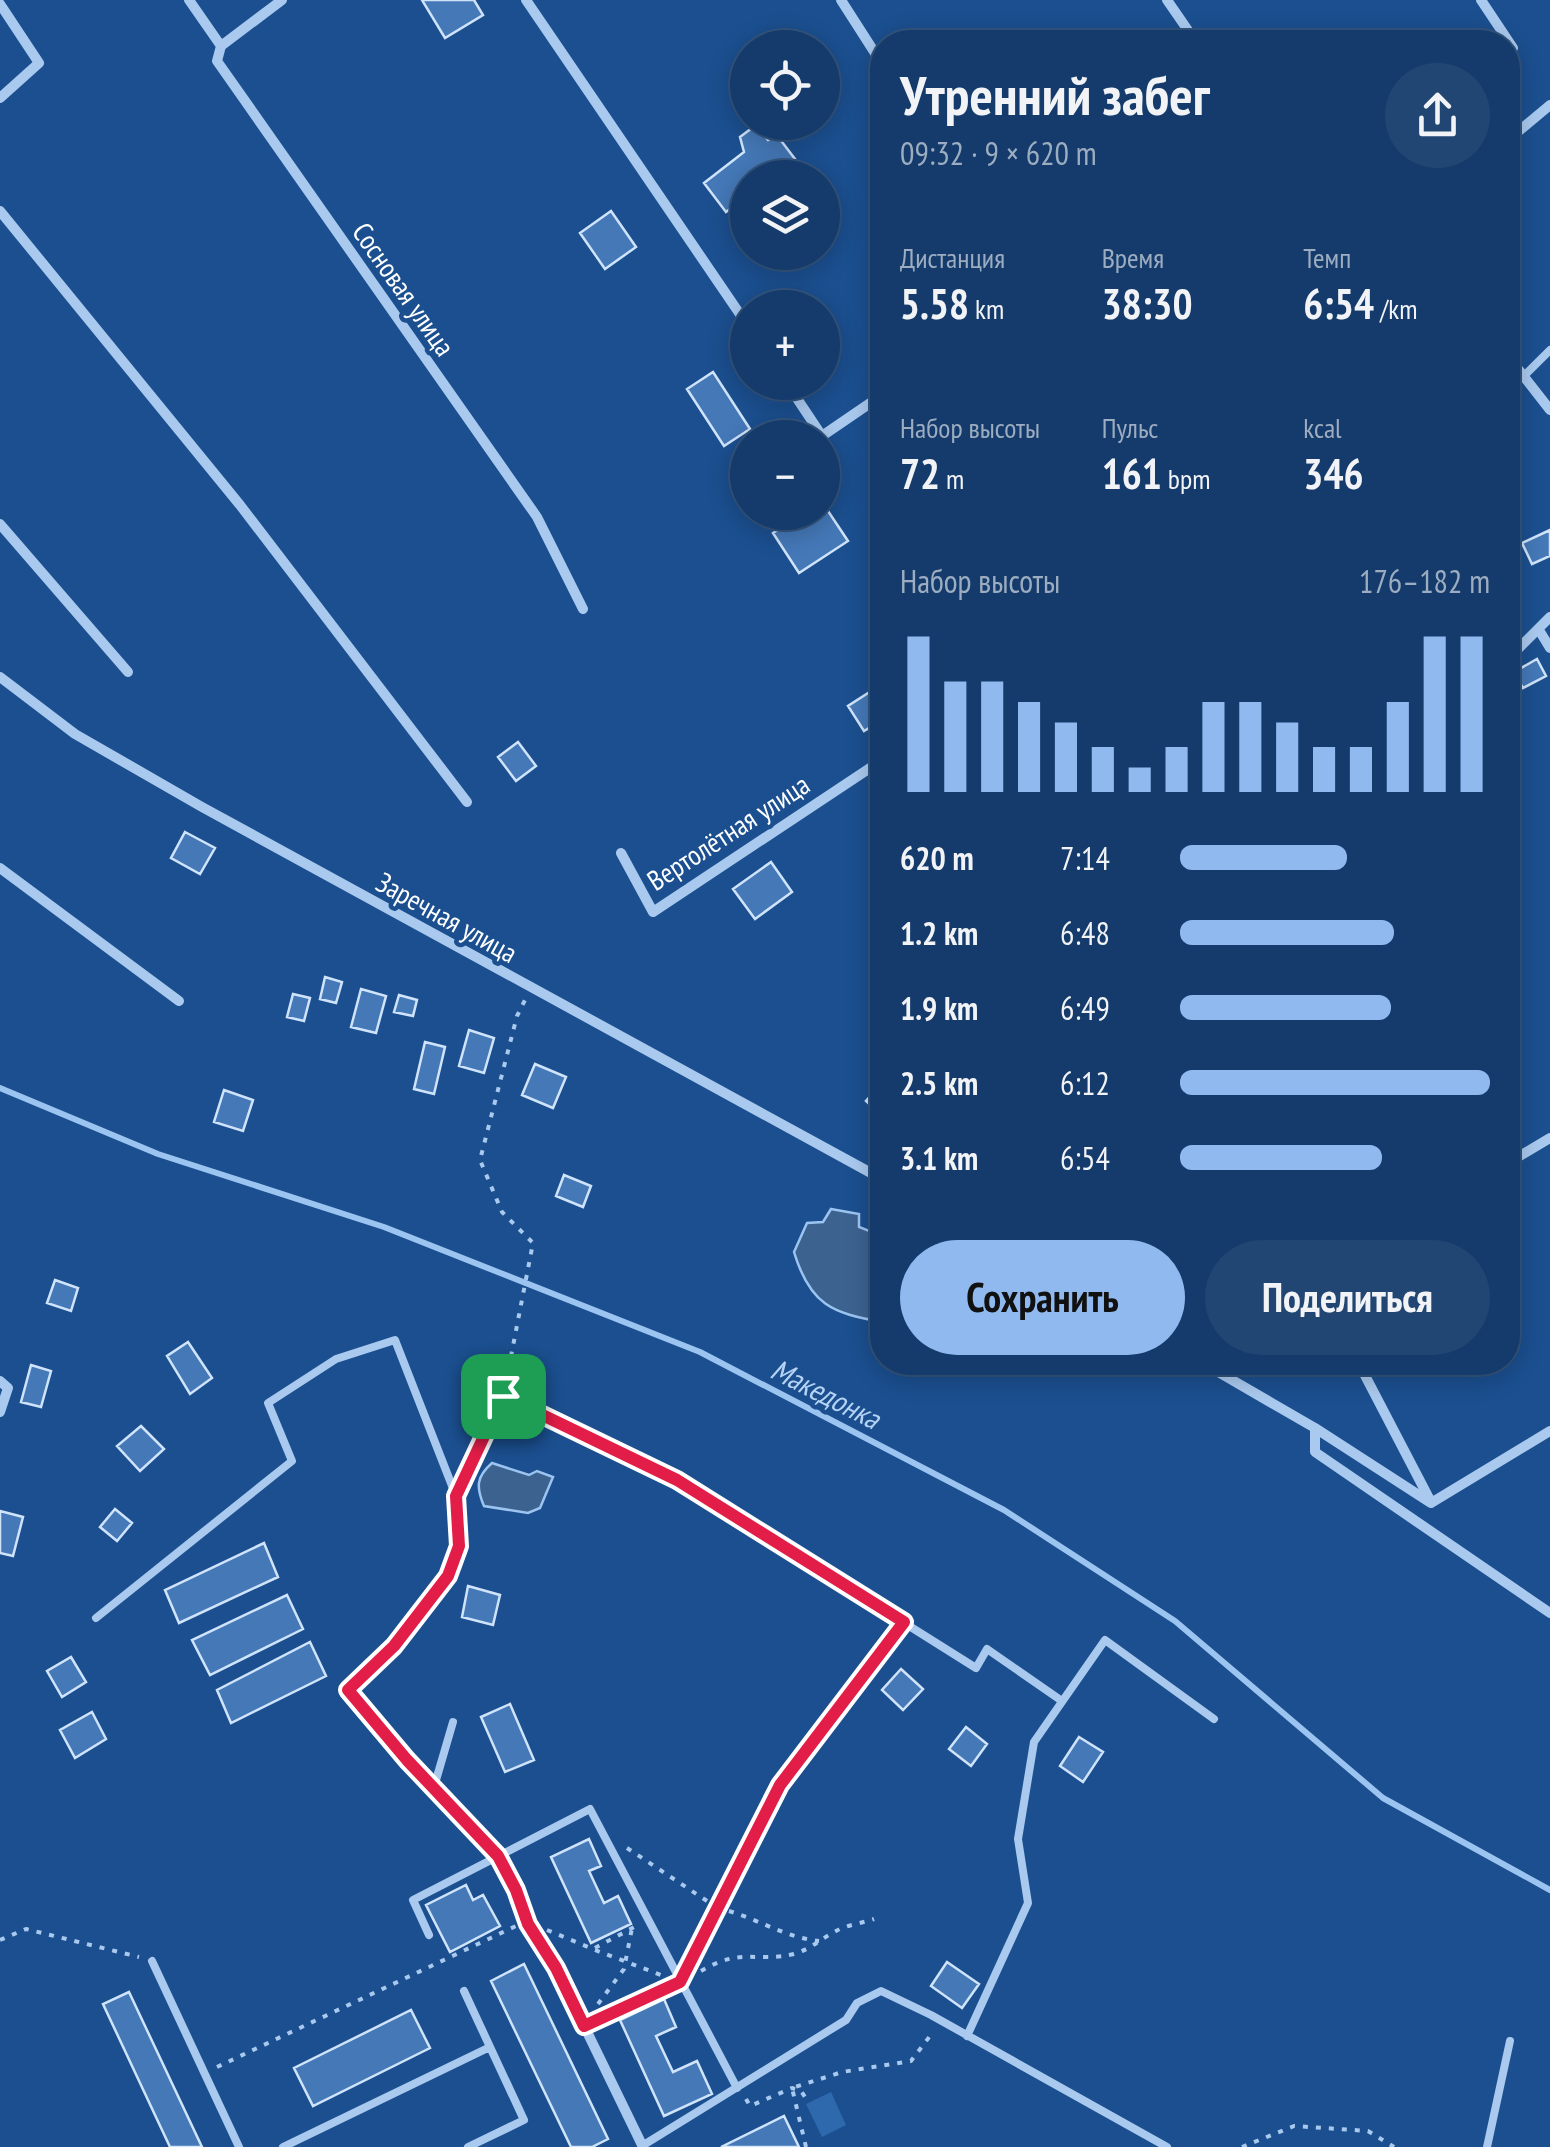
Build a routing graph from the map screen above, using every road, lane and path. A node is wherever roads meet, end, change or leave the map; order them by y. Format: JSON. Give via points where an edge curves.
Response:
{"nodes":[{"id":1,"x":189,"y":0,"type":"edge"},
{"id":2,"x":282,"y":0,"type":"edge"},
{"id":3,"x":526,"y":0,"type":"edge"},
{"id":4,"x":840,"y":0,"type":"edge"},
{"id":5,"x":1166,"y":0,"type":"edge"},
{"id":6,"x":1481,"y":0,"type":"edge"},
{"id":7,"x":0,"y":4,"type":"edge"},
{"id":8,"x":1187,"y":30,"type":"edge"},
{"id":9,"x":1501,"y":30,"type":"edge"},
{"id":10,"x":221,"y":46,"type":"junction"},
{"id":11,"x":870,"y":46,"type":"edge"},
{"id":12,"x":0,"y":98,"type":"edge"},
{"id":13,"x":1550,"y":105,"type":"edge"},
{"id":14,"x":1520,"y":130,"type":"edge"},
{"id":15,"x":0,"y":210,"type":"edge"},
{"id":16,"x":730,"y":300,"type":"edge"},
{"id":17,"x":1550,"y":350,"type":"edge"},
{"id":18,"x":1520,"y":375,"type":"edge"},
{"id":19,"x":1522,"y":378,"type":"junction"},
{"id":20,"x":870,"y":403,"type":"edge"},
{"id":21,"x":1550,"y":410,"type":"edge"},
{"id":22,"x":840,"y":424,"type":"edge"},
{"id":23,"x":0,"y":524,"type":"edge"},
{"id":24,"x":582,"y":609,"type":"dead end"},
{"id":25,"x":1550,"y":617,"type":"edge"},
{"id":26,"x":1539,"y":630,"type":"junction"},
{"id":27,"x":1520,"y":648,"type":"edge"},
{"id":28,"x":1550,"y":648,"type":"edge"},
{"id":29,"x":128,"y":672,"type":"dead end"},
{"id":30,"x":0,"y":677,"type":"edge"},
{"id":31,"x":870,"y":768,"type":"edge"},
{"id":32,"x":467,"y":802,"type":"dead end"},
{"id":33,"x":621,"y":853,"type":"dead end"},
{"id":34,"x":0,"y":868,"type":"edge"},
{"id":35,"x":530,"y":990,"type":"junction"},
{"id":36,"x":180,"y":1001,"type":"dead end"},
{"id":37,"x":1550,"y":1138,"type":"edge"},
{"id":38,"x":1520,"y":1156,"type":"edge"},
{"id":39,"x":870,"y":1173,"type":"edge"},
{"id":40,"x":1223,"y":1375,"type":"edge"},
{"id":41,"x":1365,"y":1375,"type":"edge"},
{"id":42,"x":0,"y":1381,"type":"edge"},
{"id":43,"x":503,"y":1396,"type":"junction"},
{"id":44,"x":0,"y":1412,"type":"edge"},
{"id":45,"x":1315,"y":1428,"type":"junction"},
{"id":46,"x":1550,"y":1431,"type":"edge"},
{"id":47,"x":456,"y":1496,"type":"junction"},
{"id":48,"x":1431,"y":1503,"type":"junction"},
{"id":49,"x":1550,"y":1614,"type":"edge"},
{"id":50,"x":96,"y":1618,"type":"dead end"},
{"id":51,"x":904,"y":1622,"type":"junction"},
{"id":52,"x":1062,"y":1700,"type":"junction"},
{"id":53,"x":1214,"y":1719,"type":"dead end"},
{"id":54,"x":453,"y":1722,"type":"dead end"},
{"id":55,"x":434,"y":1787,"type":"junction"},
{"id":56,"x":498,"y":1856,"type":"junction"},
{"id":57,"x":874,"y":1918,"type":"dead end"},
{"id":58,"x":646,"y":1920,"type":"junction"},
{"id":59,"x":526,"y":1921,"type":"junction"},
{"id":60,"x":632,"y":1928,"type":"junction"},
{"id":61,"x":430,"y":1935,"type":"dead end"},
{"id":62,"x":0,"y":1940,"type":"edge"},
{"id":63,"x":593,"y":1949,"type":"junction"},
{"id":64,"x":152,"y":1960,"type":"joint"},
{"id":65,"x":556,"y":1968,"type":"joint"},
{"id":66,"x":680,"y":1982,"type":"junction"},
{"id":67,"x":464,"y":1991,"type":"dead end"},
{"id":68,"x":942,"y":2021,"type":"junction"},
{"id":69,"x":584,"y":2025,"type":"junction"},
{"id":70,"x":967,"y":2036,"type":"junction"},
{"id":71,"x":1510,"y":2040,"type":"dead end"},
{"id":72,"x":490,"y":2047,"type":"junction"},
{"id":73,"x":204,"y":2074,"type":"junction"},
{"id":74,"x":737,"y":2088,"type":"junction"},
{"id":75,"x":792,"y":2088,"type":"junction"},
{"id":76,"x":809,"y":2102,"type":"dead end"},
{"id":77,"x":642,"y":2146,"type":"edge"},
{"id":78,"x":240,"y":2147,"type":"edge"},
{"id":79,"x":284,"y":2147,"type":"edge"},
{"id":80,"x":468,"y":2147,"type":"edge"},
{"id":81,"x":806,"y":2147,"type":"edge"},
{"id":82,"x":1166,"y":2147,"type":"edge"},
{"id":83,"x":1242,"y":2147,"type":"edge"},
{"id":84,"x":1394,"y":2147,"type":"edge"},
{"id":85,"x":1487,"y":2147,"type":"edge"}],
"edges":[{"from":1,"to":10,"type":"street","name":"Сосновая улица"},
{"from":2,"to":10,"type":"street"},
{"from":3,"to":16,"type":"street"},
{"from":4,"to":11,"type":"street"},
{"from":5,"to":8,"type":"street"},
{"from":6,"to":9,"type":"street"},
{"from":7,"to":12,"type":"street","via":[[39,63]]},
{"from":10,"to":24,"type":"street","name":"Сосновая улица","via":[[216,61],[537,517]]},
{"from":13,"to":14,"type":"street"},
{"from":15,"to":32,"type":"street","via":[[240,505]]},
{"from":17,"to":19,"type":"lane"},
{"from":18,"to":19,"type":"street"},
{"from":19,"to":21,"type":"street"},
{"from":20,"to":22,"type":"street"},
{"from":23,"to":29,"type":"street"},
{"from":25,"to":26,"type":"street"},
{"from":26,"to":27,"type":"street"},
{"from":26,"to":28,"type":"street"},
{"from":30,"to":35,"type":"street","name":"Заречная улица","via":[[74,734]]},
{"from":31,"to":33,"type":"street","name":"Вертолётная улица","via":[[653,912]]},
{"from":34,"to":36,"type":"street"},
{"from":35,"to":39,"type":"street","name":"Заречная улица"},
{"from":35,"to":43,"type":"path","via":[[516,1016],[480,1160],[502,1212],[532,1243]]},
{"from":37,"to":38,"type":"street"},
{"from":40,"to":45,"type":"street"},
{"from":41,"to":48,"type":"street"},
{"from":42,"to":44,"type":"street","via":[[8,1388]]},
{"from":43,"to":47,"type":"lane"},
{"from":43,"to":51,"type":"lane","via":[[677,1480]]},
{"from":45,"to":48,"type":"street"},
{"from":45,"to":49,"type":"street","via":[[1315,1452]]},
{"from":46,"to":48,"type":"street"},
{"from":47,"to":50,"type":"lane","via":[[395,1340],[336,1358],[268,1403],[292,1461]]},
{"from":47,"to":55,"type":"lane","via":[[459,1546],[448,1576],[394,1646],[348,1690]]},
{"from":51,"to":52,"type":"lane","via":[[976,1668],[987,1649]]},
{"from":51,"to":66,"type":"lane","via":[[780,1785]]},
{"from":52,"to":53,"type":"lane","via":[[1105,1640]]},
{"from":52,"to":70,"type":"lane","via":[[1034,1742],[1018,1839],[1028,1902]]},
{"from":54,"to":55,"type":"lane"},
{"from":55,"to":56,"type":"lane"},
{"from":56,"to":58,"type":"lane","via":[[590,1809]]},
{"from":56,"to":59,"type":"lane"},
{"from":56,"to":61,"type":"lane","via":[[413,1900]]},
{"from":57,"to":66,"type":"path","via":[[797,1953],[738,1955]]},
{"from":58,"to":60,"type":"path"},
{"from":58,"to":66,"type":"lane"},
{"from":59,"to":63,"type":"path"},
{"from":59,"to":65,"type":"lane"},
{"from":59,"to":73,"type":"path"},
{"from":60,"to":63,"type":"path"},
{"from":60,"to":69,"type":"path","via":[[624,1969]]},
{"from":62,"to":64,"type":"path","via":[[26,1929]]},
{"from":63,"to":66,"type":"path"},
{"from":64,"to":73,"type":"lane"},
{"from":65,"to":69,"type":"street"},
{"from":66,"to":69,"type":"lane"},
{"from":66,"to":74,"type":"lane"},
{"from":67,"to":72,"type":"lane"},
{"from":68,"to":70,"type":"lane"},
{"from":68,"to":74,"type":"lane","via":[[881,1991]]},
{"from":68,"to":75,"type":"path","via":[[911,2061]]},
{"from":69,"to":77,"type":"street"},
{"from":70,"to":82,"type":"lane"},
{"from":71,"to":85,"type":"lane"},
{"from":72,"to":79,"type":"lane"},
{"from":72,"to":80,"type":"lane","via":[[524,2120]]},
{"from":73,"to":78,"type":"lane"},
{"from":74,"to":75,"type":"path","via":[[750,2106]]},
{"from":74,"to":77,"type":"lane"},
{"from":75,"to":76,"type":"path"},
{"from":75,"to":81,"type":"path"},
{"from":83,"to":84,"type":"path","via":[[1294,2126],[1368,2131]]}]}
